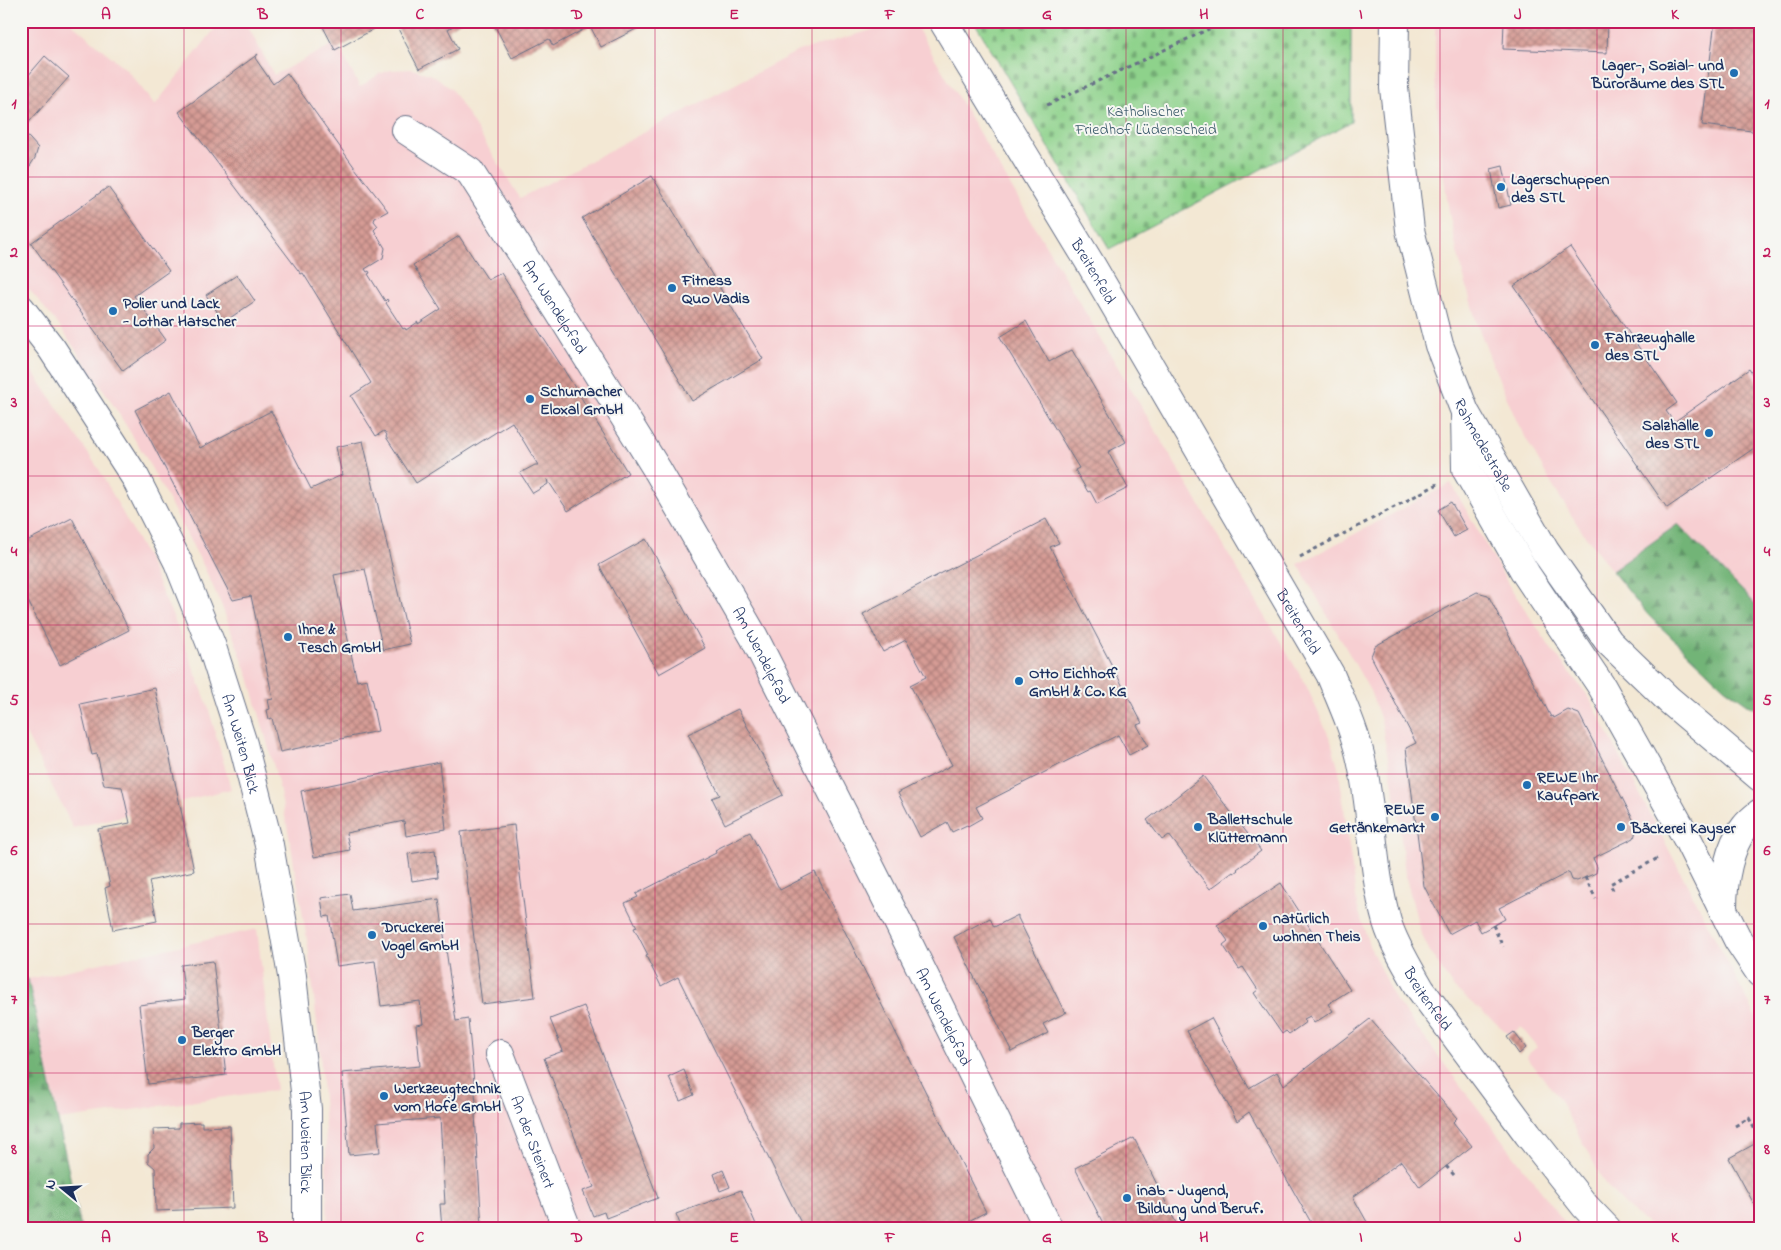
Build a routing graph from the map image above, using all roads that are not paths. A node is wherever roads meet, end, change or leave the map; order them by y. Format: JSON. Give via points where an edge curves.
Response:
{"nodes":[{"id":1,"x":943,"y":21,"type":"edge"},
{"id":2,"x":1395,"y":21,"type":"edge"},
{"id":3,"x":406,"y":130,"type":"dead end"},
{"id":4,"x":21,"y":309,"type":"edge"},
{"id":5,"x":1465,"y":412,"type":"junction"},
{"id":6,"x":1760,"y":778,"type":"edge"},
{"id":7,"x":1760,"y":813,"type":"edge"},
{"id":8,"x":1722,"y":906,"type":"junction"},
{"id":9,"x":1760,"y":973,"type":"edge"},
{"id":10,"x":500,"y":1054,"type":"dead end"},
{"id":11,"x":306,"y":1229,"type":"edge"},
{"id":12,"x":567,"y":1229,"type":"edge"},
{"id":13,"x":1049,"y":1229,"type":"edge"},
{"id":14,"x":1607,"y":1229,"type":"edge"}],
"edges":[{"from":1,"to":14,"type":"street","name":"Breitenfeld","via":[[1090,262],[1330,674],[1362,764],[1376,867],[1388,923],[1421,990],[1528,1134]]},
{"from":2,"to":5,"type":"street","name":"Rahmedestraße","via":[[1394,88],[1410,230],[1439,345]]},
{"from":3,"to":13,"type":"street","name":"Am Wendelpfad","via":[[470,172],[658,471],[754,637]]},
{"from":4,"to":11,"type":"street","name":"Am Weiten Blick","via":[[52,349],[135,477],[181,570],[212,647],[240,735],[269,846],[292,976],[307,1109]]},
{"from":5,"to":6,"type":"street","name":"Rahmedestraße","via":[[1544,552],[1609,642],[1669,700]]},
{"from":5,"to":8,"type":"street","via":[[1466,469],[1526,574],[1602,686]]},
{"from":7,"to":8,"type":"street","via":[[1745,827],[1733,849]]},
{"from":8,"to":9,"type":"street","via":[[1738,940]]},
{"from":10,"to":12,"type":"street","name":"An der Steinert"}]}
